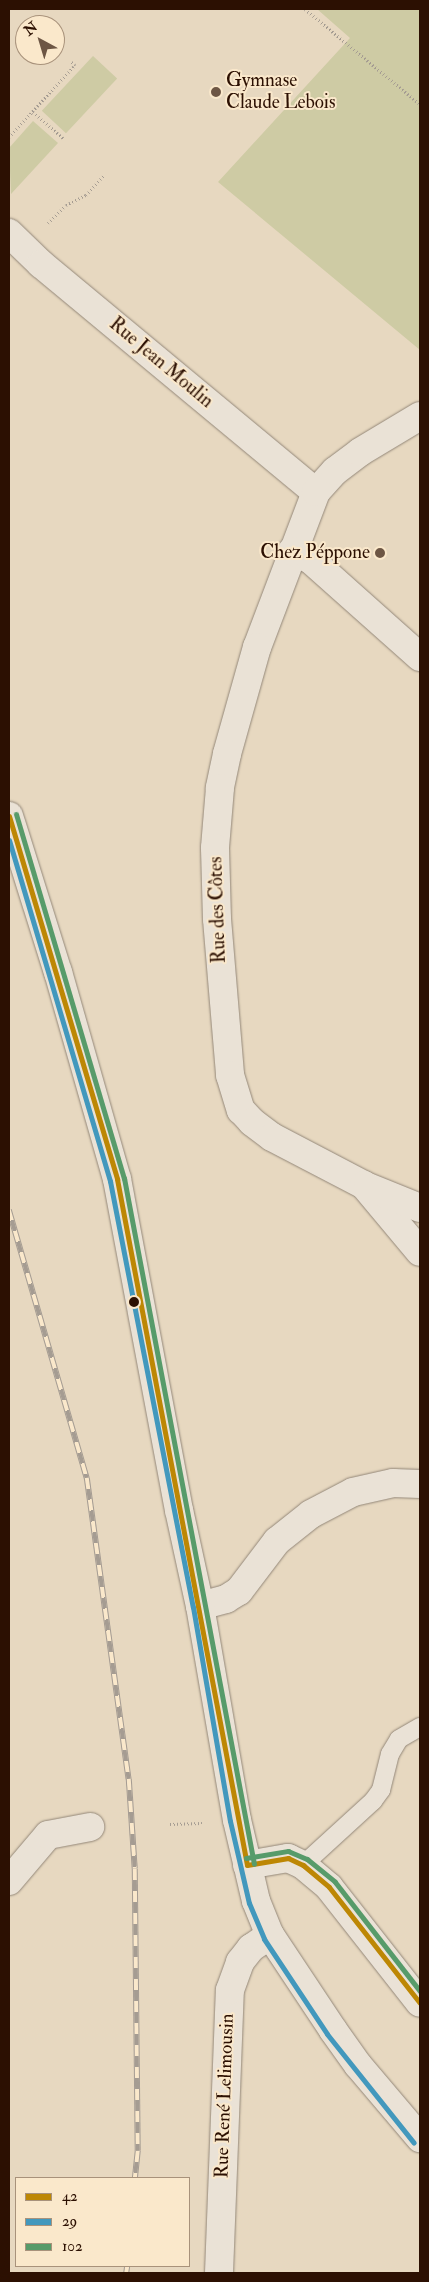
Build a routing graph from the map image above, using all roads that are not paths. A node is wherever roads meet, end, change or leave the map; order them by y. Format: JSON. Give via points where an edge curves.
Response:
{"nodes":[{"id":1,"x":9,"y":233,"type":"edge"},
{"id":2,"x":420,"y":416,"type":"edge"},
{"id":3,"x":316,"y":492,"type":"junction"},
{"id":4,"x":292,"y":551,"type":"junction"},
{"id":5,"x":420,"y":657,"type":"edge"},
{"id":6,"x":9,"y":816,"type":"edge"},
{"id":7,"x":364,"y":1185,"type":"junction"},
{"id":8,"x":420,"y":1208,"type":"edge"},
{"id":9,"x":420,"y":1252,"type":"edge"},
{"id":10,"x":420,"y":1484,"type":"edge"},
{"id":11,"x":200,"y":1606,"type":"junction"},
{"id":12,"x":420,"y":1727,"type":"edge"},
{"id":13,"x":90,"y":1827,"type":"dead end"},
{"id":14,"x":247,"y":1865,"type":"junction"},
{"id":15,"x":303,"y":1865,"type":"junction"},
{"id":16,"x":9,"y":1881,"type":"edge"},
{"id":17,"x":270,"y":1935,"type":"junction"},
{"id":18,"x":420,"y":2003,"type":"edge"},
{"id":19,"x":420,"y":2138,"type":"edge"},
{"id":20,"x":219,"y":2273,"type":"edge"}],
"edges":[{"from":1,"to":3,"type":"street","name":"Rue Jean Moulin","via":[[41,264]]},
{"from":2,"to":3,"type":"street","name":"Rue des Côtes","via":[[360,452],[334,471]]},
{"from":3,"to":4,"type":"street","name":"Rue des Côtes"},
{"from":4,"to":5,"type":"street","via":[[311,560]]},
{"from":4,"to":7,"type":"street","name":"Rue des Côtes","via":[[257,647],[220,788],[215,848],[217,919],[230,1076],[241,1110],[252,1122],[272,1137]]},
{"from":6,"to":11,"type":"street","via":[[117,1178]]},
{"from":7,"to":8,"type":"street"},
{"from":7,"to":9,"type":"street","name":"Rue des Côtes"},
{"from":10,"to":11,"type":"street","via":[[393,1483],[353,1492],[311,1514],[277,1541],[239,1591],[226,1600]]},
{"from":11,"to":14,"type":"street"},
{"from":12,"to":15,"type":"lane","via":[[399,1739],[390,1754],[381,1790],[373,1802]]},
{"from":13,"to":16,"type":"street","via":[[48,1835]]},
{"from":14,"to":15,"type":"street","via":[[288,1858]]},
{"from":14,"to":17,"type":"street","via":[[256,1902]]},
{"from":15,"to":18,"type":"street","via":[[329,1886]]},
{"from":17,"to":19,"type":"street","via":[[358,2066]]},
{"from":17,"to":20,"type":"street","name":"Rue René Lelimousin","via":[[251,1948],[240,1962],[230,1990]]}]}
